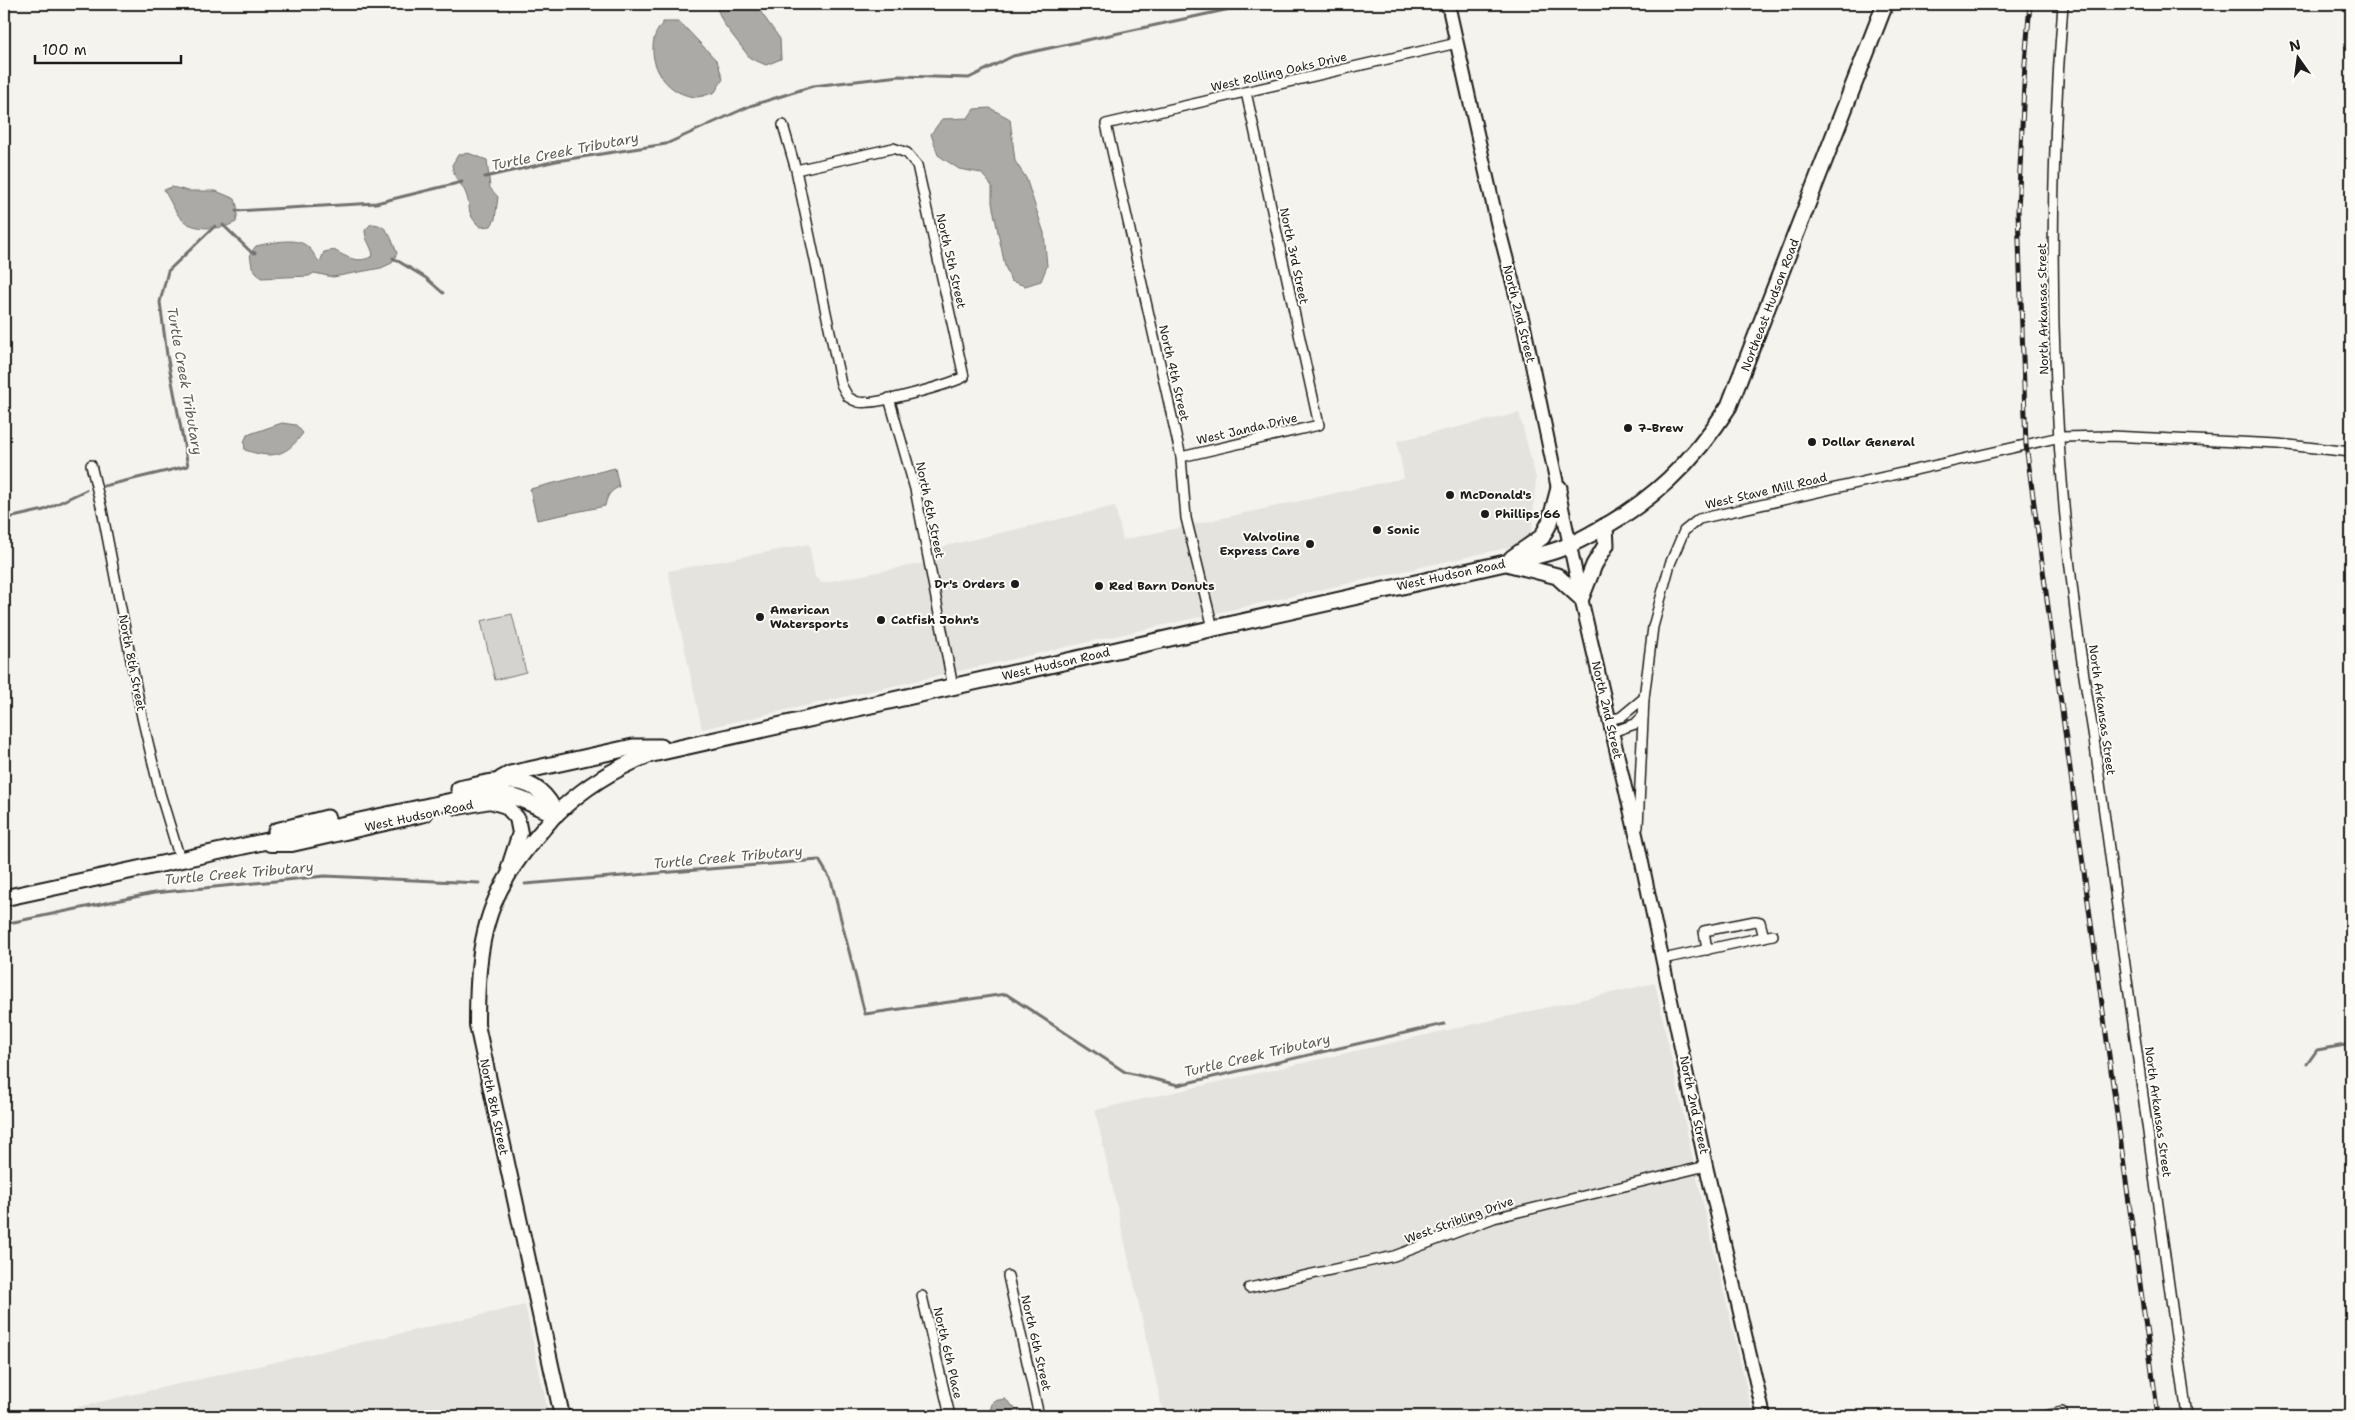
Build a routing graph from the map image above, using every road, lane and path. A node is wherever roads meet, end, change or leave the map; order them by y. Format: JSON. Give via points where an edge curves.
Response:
{"nodes":[{"id":1,"x":1448,"y":4,"type":"edge"},
{"id":2,"x":1886,"y":4,"type":"edge"},
{"id":3,"x":2063,"y":4,"type":"edge"},
{"id":4,"x":1457,"y":43,"type":"junction"},
{"id":5,"x":1246,"y":92,"type":"junction"},
{"id":6,"x":1106,"y":124,"type":"joint"},
{"id":7,"x":784,"y":125,"type":"dead end"},
{"id":8,"x":796,"y":170,"type":"junction"},
{"id":9,"x":889,"y":398,"type":"junction"},
{"id":10,"x":1319,"y":425,"type":"joint"},
{"id":11,"x":2060,"y":437,"type":"junction"},
{"id":12,"x":2351,"y":452,"type":"edge"},
{"id":13,"x":1181,"y":457,"type":"junction"},
{"id":14,"x":91,"y":466,"type":"dead end"},
{"id":15,"x":1559,"y":488,"type":"junction"},
{"id":16,"x":1605,"y":526,"type":"junction"},
{"id":17,"x":1571,"y":544,"type":"junction"},
{"id":18,"x":1505,"y":563,"type":"junction"},
{"id":19,"x":1581,"y":598,"type":"junction"},
{"id":20,"x":1213,"y":628,"type":"junction"},
{"id":21,"x":953,"y":687,"type":"junction"},
{"id":22,"x":1644,"y":698,"type":"junction"},
{"id":23,"x":1643,"y":716,"type":"junction"},
{"id":24,"x":1611,"y":726,"type":"junction"},
{"id":25,"x":680,"y":747,"type":"junction"},
{"id":26,"x":499,"y":780,"type":"junction"},
{"id":27,"x":556,"y":814,"type":"junction"},
{"id":28,"x":1637,"y":839,"type":"junction"},
{"id":29,"x":252,"y":843,"type":"junction"},
{"id":30,"x":180,"y":859,"type":"junction"},
{"id":31,"x":505,"y":880,"type":"junction"},
{"id":32,"x":4,"y":898,"type":"edge"},
{"id":33,"x":1707,"y":950,"type":"junction"},
{"id":34,"x":1663,"y":959,"type":"junction"},
{"id":35,"x":1706,"y":1166,"type":"junction"},
{"id":36,"x":1008,"y":1276,"type":"dead end"},
{"id":37,"x":1249,"y":1288,"type":"dead end"},
{"id":38,"x":922,"y":1296,"type":"dead end"},
{"id":39,"x":2062,"y":1412,"type":"dead end"},
{"id":40,"x":562,"y":1416,"type":"edge"},
{"id":41,"x":950,"y":1416,"type":"edge"},
{"id":42,"x":1039,"y":1416,"type":"edge"},
{"id":43,"x":1764,"y":1416,"type":"edge"},
{"id":44,"x":2044,"y":1416,"type":"edge"},
{"id":45,"x":2187,"y":1416,"type":"edge"}],
"edges":[{"from":1,"to":4,"type":"main road","name":"North 2nd Street"},
{"from":2,"to":16,"type":"highway","name":"Northeast Hudson Road","via":[[1729,406],[1713,432],[1682,469],[1632,510]]},
{"from":3,"to":11,"type":"street","name":"North Arkansas Street","via":[[2055,104],[2054,176],[2054,311]]},
{"from":4,"to":5,"type":"street","name":"West Rolling Oaks Drive"},
{"from":4,"to":15,"type":"main road","name":"North 2nd Street"},
{"from":5,"to":6,"type":"street","name":"West Rolling Oaks Drive"},
{"from":5,"to":10,"type":"street","name":"North 3rd Street"},
{"from":6,"to":13,"type":"street","name":"North 4th Street"},
{"from":7,"to":8,"type":"street"},
{"from":8,"to":9,"type":"street","via":[[842,384],[848,397],[860,402]]},
{"from":8,"to":9,"type":"street","name":"North 5th Street","via":[[893,148],[907,153],[917,164],[964,377],[945,386]]},
{"from":9,"to":21,"type":"street","name":"North 6th Street","via":[[915,490]]},
{"from":10,"to":13,"type":"street","name":"West Janda Drive"},
{"from":11,"to":12,"type":"street","name":"West Stave Mill Road","via":[[2111,436],[2252,443]]},
{"from":11,"to":22,"type":"street","name":"West Stave Mill Road","via":[[1699,519],[1684,531],[1670,564],[1652,627]]},
{"from":11,"to":45,"type":"street","name":"North Arkansas Street","via":[[2082,668]]},
{"from":13,"to":20,"type":"street","name":"North 4th Street","via":[[1186,518]]},
{"from":14,"to":30,"type":"street","name":"North 8th Street","via":[[145,726]]},
{"from":15,"to":17,"type":"main road","name":"North 2nd Street"},
{"from":15,"to":18,"type":"highway","via":[[1550,522],[1542,537]]},
{"from":16,"to":17,"type":"highway","name":"Northeast Hudson Road"},
{"from":16,"to":19,"type":"highway","via":[[1606,545]]},
{"from":17,"to":18,"type":"highway","name":"West Hudson Road"},
{"from":17,"to":19,"type":"main road","name":"North 2nd Street"},
{"from":18,"to":19,"type":"highway","via":[[1557,576]]},
{"from":18,"to":20,"type":"highway","name":"West Hudson Road"},
{"from":19,"to":24,"type":"main road","name":"North 2nd Street"},
{"from":20,"to":21,"type":"highway","name":"West Hudson Road"},
{"from":21,"to":25,"type":"highway","name":"West Hudson Road"},
{"from":22,"to":23,"type":"street","name":"West Stave Mill Road"},
{"from":22,"to":24,"type":"street"},
{"from":23,"to":24,"type":"street","via":[[1635,724]]},
{"from":23,"to":28,"type":"street","name":"West Stave Mill Road"},
{"from":24,"to":28,"type":"main road","name":"North 2nd Street"},
{"from":25,"to":26,"type":"highway","via":[[633,747],[510,774]]},
{"from":25,"to":27,"type":"highway","name":"West Hudson Road","via":[[648,755],[623,766],[599,780]]},
{"from":26,"to":27,"type":"highway","name":"West Hudson Road","via":[[534,785],[549,798]]},
{"from":26,"to":29,"type":"highway","name":"West Hudson Road","via":[[282,828]]},
{"from":27,"to":29,"type":"highway","name":"West Hudson Road","via":[[537,808],[517,796],[484,794]]},
{"from":27,"to":31,"type":"main road","name":"North 8th Street"},
{"from":28,"to":34,"type":"main road","name":"North 2nd Street"},
{"from":29,"to":30,"type":"highway","name":"West Hudson Road"},
{"from":29,"to":31,"type":"main road","name":"West Hudson Road","via":[[292,844],[490,801],[506,806],[517,818],[520,833]]},
{"from":30,"to":32,"type":"highway","name":"West Hudson Road"},
{"from":31,"to":40,"type":"main road","name":"North 8th Street","via":[[484,932],[476,978],[477,1025]]},
{"from":33,"to":33,"type":"street","via":[[1769,936],[1760,922],[1755,921],[1704,931]]},
{"from":33,"to":34,"type":"street"},
{"from":34,"to":35,"type":"main road","name":"North 2nd Street"},
{"from":35,"to":37,"type":"street","name":"West Stribling Drive","via":[[1494,1218],[1394,1256]]},
{"from":35,"to":43,"type":"main road","name":"North 2nd Street"},
{"from":36,"to":42,"type":"street","name":"North 6th Street"},
{"from":38,"to":41,"type":"street","name":"North 6th Place"},
{"from":39,"to":44,"type":"street"}]}
